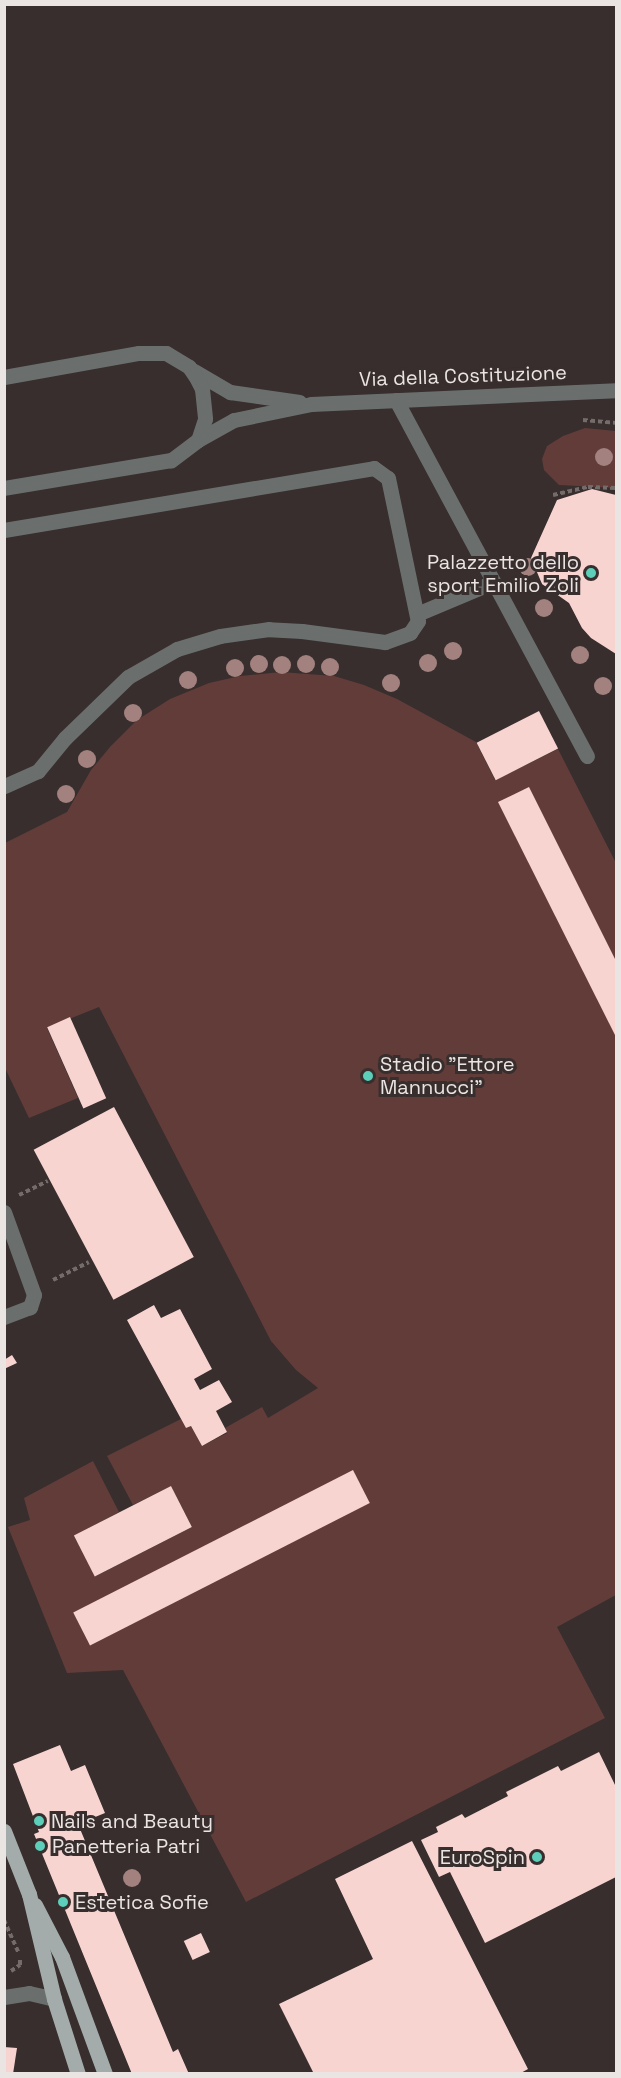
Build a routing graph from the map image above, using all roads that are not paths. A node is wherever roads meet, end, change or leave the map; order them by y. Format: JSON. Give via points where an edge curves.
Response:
{"nodes":[{"id":1,"x":189,"y":367,"type":"junction"},
{"id":2,"x":4,"y":377,"type":"edge"},
{"id":3,"x":616,"y":390,"type":"edge"},
{"id":4,"x":396,"y":400,"type":"junction"},
{"id":5,"x":311,"y":404,"type":"junction"},
{"id":6,"x":198,"y":440,"type":"junction"},
{"id":7,"x":4,"y":488,"type":"edge"},
{"id":8,"x":4,"y":530,"type":"edge"},
{"id":9,"x":493,"y":582,"type":"junction"},
{"id":10,"x":417,"y":614,"type":"junction"},
{"id":11,"x":586,"y":756,"type":"dead end"},
{"id":12,"x":4,"y":786,"type":"edge"},
{"id":13,"x":4,"y":1212,"type":"edge"},
{"id":14,"x":5,"y":1317,"type":"edge"},
{"id":15,"x":4,"y":1831,"type":"edge"},
{"id":16,"x":29,"y":1894,"type":"junction"},
{"id":17,"x":4,"y":1996,"type":"edge"},
{"id":18,"x":54,"y":1999,"type":"junction"},
{"id":19,"x":78,"y":2073,"type":"edge"},
{"id":20,"x":105,"y":2073,"type":"edge"}],
"edges":[{"from":1,"to":2,"type":"street","name":"Via della Costituzione","via":[[166,353],[140,352]]},
{"from":1,"to":5,"type":"street","name":"Via della Costituzione","via":[[230,392]]},
{"from":1,"to":6,"type":"street","via":[[205,402],[205,419]]},
{"from":3,"to":4,"type":"street","name":"Via della Costituzione"},
{"from":4,"to":5,"type":"street","name":"Via della Costituzione"},
{"from":4,"to":9,"type":"street"},
{"from":5,"to":6,"type":"street","name":"Via della Costituzione","via":[[234,420]]},
{"from":6,"to":7,"type":"street","name":"Via della Costituzione","via":[[171,460]]},
{"from":8,"to":10,"type":"street","via":[[374,468],[388,478]]},
{"from":9,"to":10,"type":"street"},
{"from":9,"to":11,"type":"street"},
{"from":10,"to":12,"type":"street","via":[[418,621],[410,633],[385,642],[268,629],[220,636],[177,649],[128,677],[85,717],[38,771]]},
{"from":13,"to":14,"type":"street","via":[[34,1290],[30,1307]]},
{"from":15,"to":16,"type":"main road"},
{"from":16,"to":18,"type":"main road"},
{"from":16,"to":20,"type":"main road","via":[[52,1933]]},
{"from":17,"to":18,"type":"street","via":[[29,1993]]},
{"from":18,"to":19,"type":"main road"}]}
